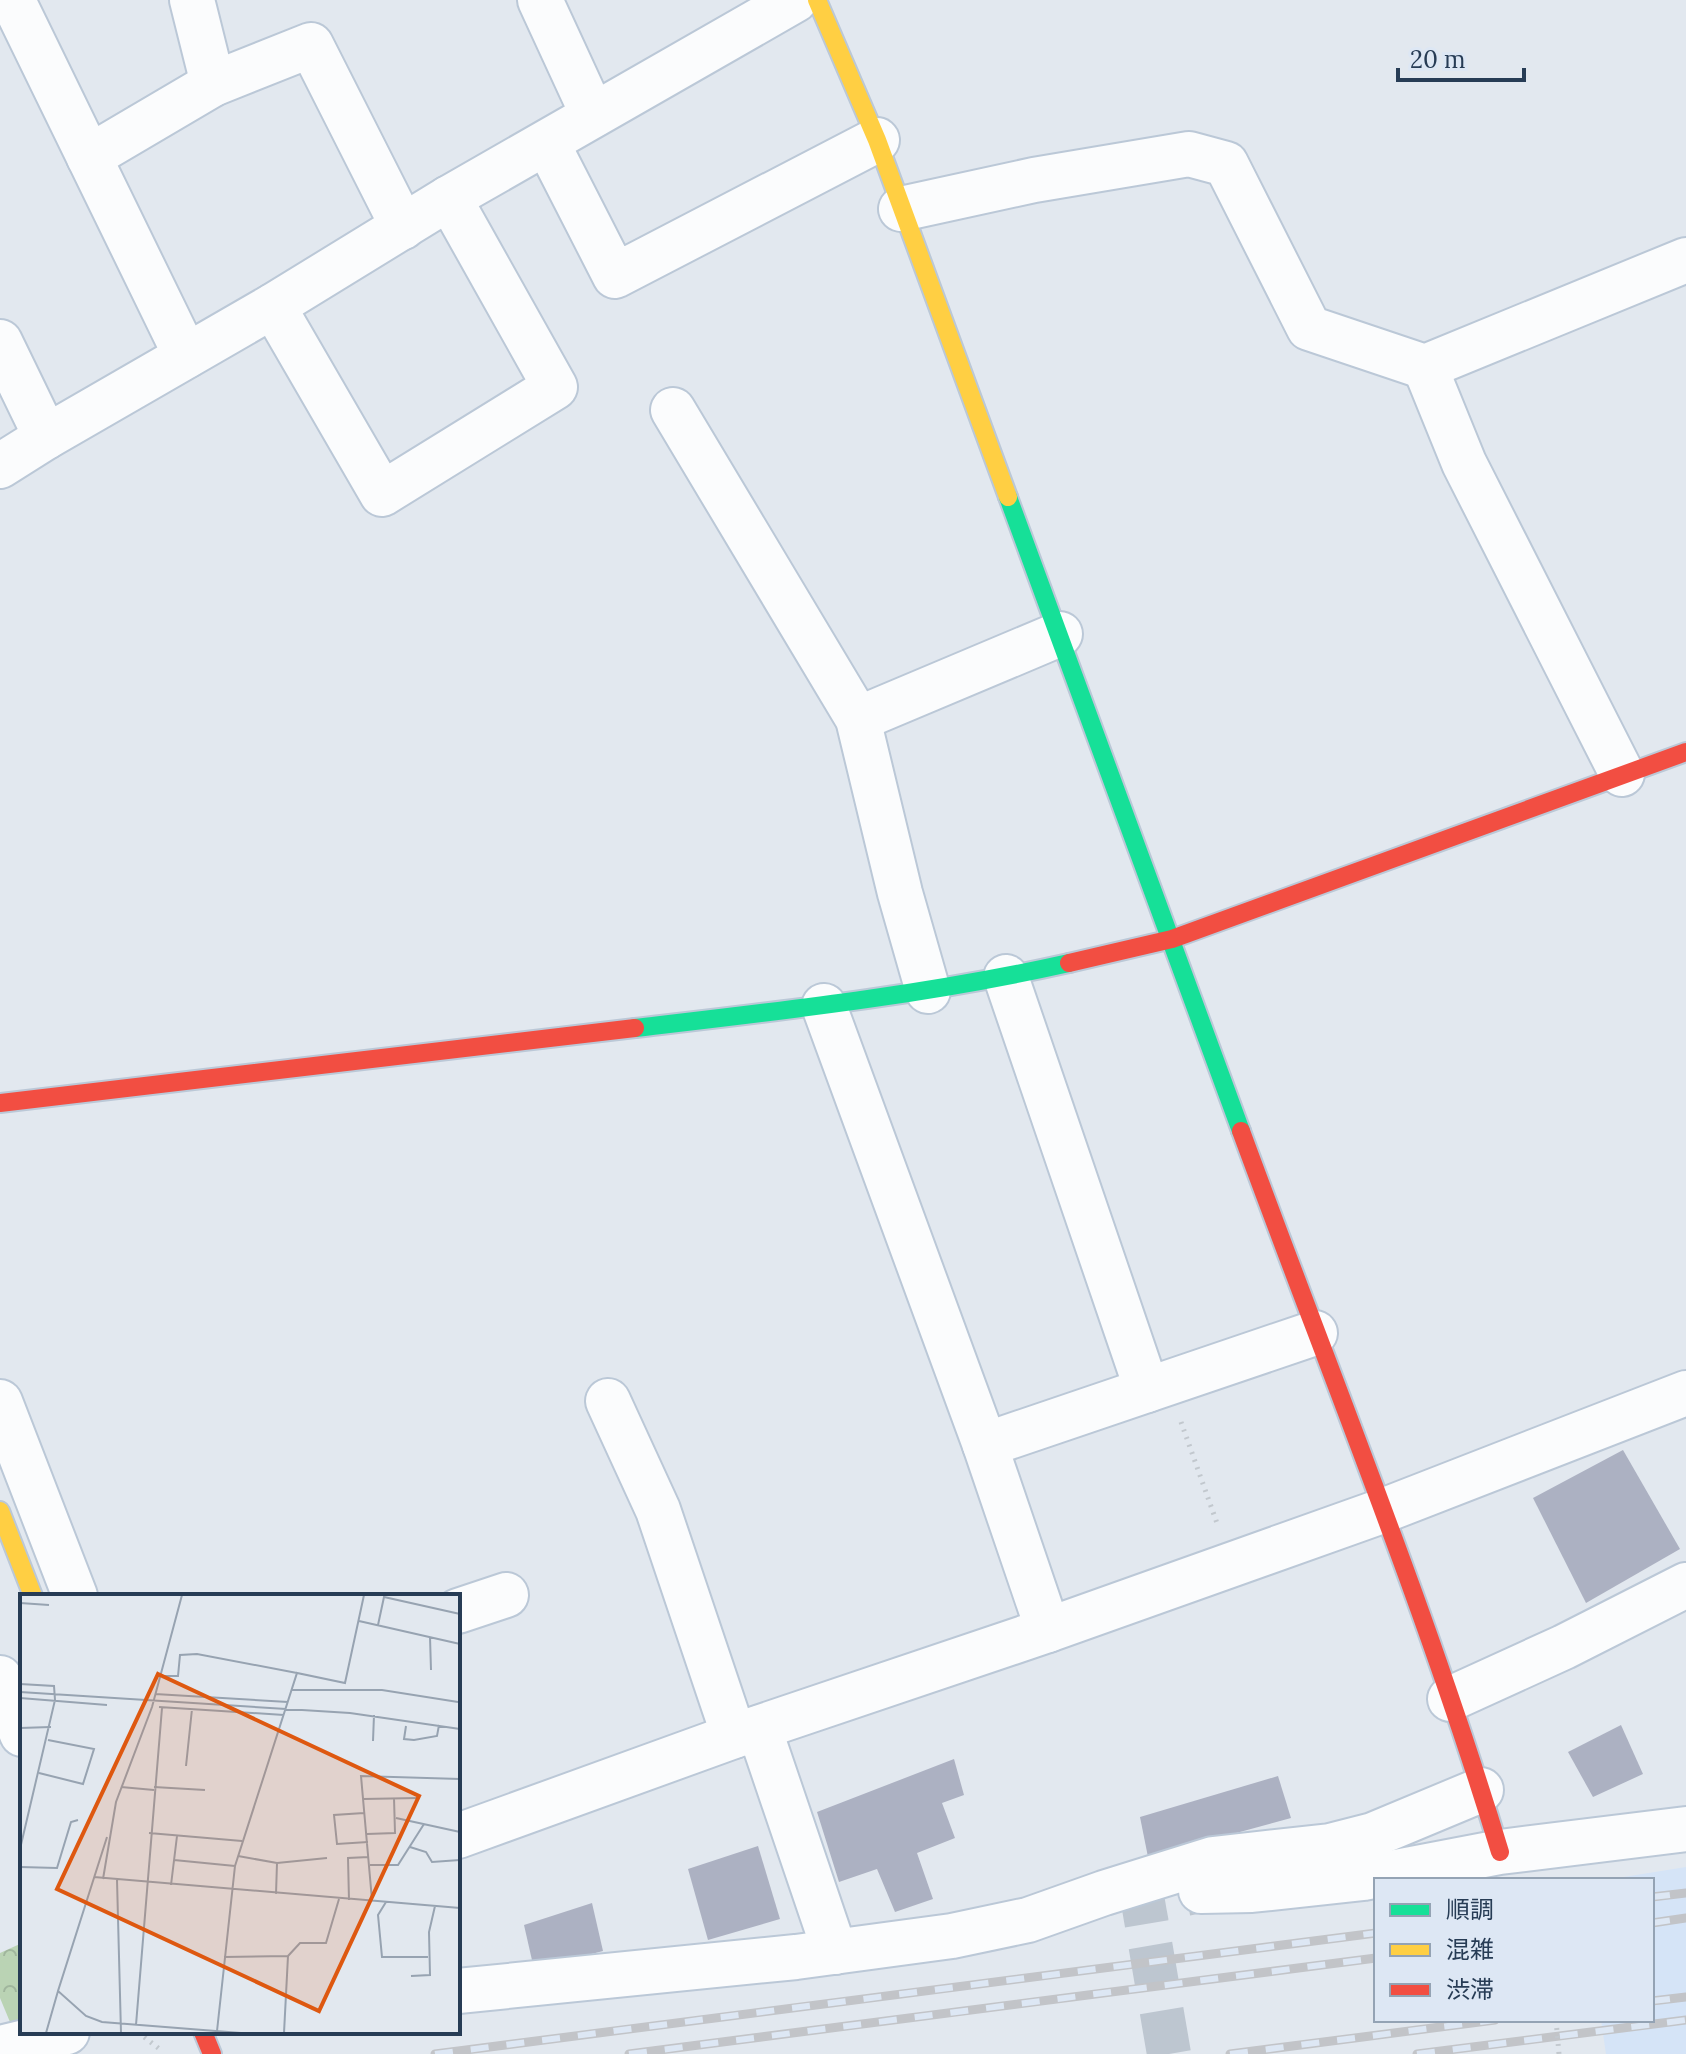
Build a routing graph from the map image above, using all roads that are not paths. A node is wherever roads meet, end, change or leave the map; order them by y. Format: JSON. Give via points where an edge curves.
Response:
{"nodes":[{"id":1,"x":192,"y":0,"type":"edge"},
{"id":2,"x":540,"y":0,"type":"edge"},
{"id":3,"x":795,"y":0,"type":"edge"},
{"id":4,"x":817,"y":0,"type":"edge"},
{"id":5,"x":16,"y":7,"type":"dead end"},
{"id":6,"x":213,"y":84,"type":"junction"},
{"id":7,"x":593,"y":115,"type":"junction"},
{"id":8,"x":877,"y":140,"type":"junction"},
{"id":9,"x":547,"y":143,"type":"junction"},
{"id":10,"x":89,"y":157,"type":"junction"},
{"id":11,"x":449,"y":198,"type":"junction"},
{"id":12,"x":901,"y":209,"type":"junction"},
{"id":13,"x":403,"y":227,"type":"junction"},
{"id":14,"x":1686,"y":260,"type":"edge"},
{"id":15,"x":273,"y":306,"type":"junction"},
{"id":16,"x":0,"y":342,"type":"edge"},
{"id":17,"x":186,"y":356,"type":"junction"},
{"id":18,"x":1425,"y":367,"type":"junction"},
{"id":19,"x":673,"y":410,"type":"dead end"},
{"id":20,"x":46,"y":437,"type":"junction"},
{"id":21,"x":0,"y":466,"type":"edge"},
{"id":22,"x":1060,"y":634,"type":"junction"},
{"id":23,"x":858,"y":719,"type":"junction"},
{"id":24,"x":1686,"y":752,"type":"edge"},
{"id":25,"x":1622,"y":774,"type":"junction"},
{"id":26,"x":1172,"y":939,"type":"junction"},
{"id":27,"x":1006,"y":977,"type":"junction"},
{"id":28,"x":928,"y":991,"type":"junction"},
{"id":29,"x":824,"y":1006,"type":"junction"},
{"id":30,"x":0,"y":1103,"type":"edge"},
{"id":31,"x":1315,"y":1333,"type":"junction"},
{"id":32,"x":1157,"y":1387,"type":"junction"},
{"id":33,"x":1686,"y":1393,"type":"edge"},
{"id":34,"x":608,"y":1401,"type":"dead end"},
{"id":35,"x":0,"y":1402,"type":"edge"},
{"id":36,"x":985,"y":1445,"type":"junction"},
{"id":37,"x":1385,"y":1510,"type":"junction"},
{"id":38,"x":0,"y":1511,"type":"edge"},
{"id":39,"x":1686,"y":1585,"type":"edge"},
{"id":40,"x":32,"y":1594,"type":"edge"},
{"id":41,"x":74,"y":1594,"type":"edge"},
{"id":42,"x":506,"y":1595,"type":"dead end"},
{"id":43,"x":460,"y":1610,"type":"edge"},
{"id":44,"x":1048,"y":1630,"type":"junction"},
{"id":45,"x":0,"y":1678,"type":"edge"},
{"id":46,"x":1450,"y":1699,"type":"junction"},
{"id":47,"x":20,"y":1729,"type":"edge"},
{"id":48,"x":747,"y":1732,"type":"junction"},
{"id":49,"x":1481,"y":1790,"type":"junction"},
{"id":50,"x":1686,"y":1829,"type":"edge"},
{"id":51,"x":460,"y":1835,"type":"edge"},
{"id":52,"x":1500,"y":1852,"type":"junction"},
{"id":53,"x":1201,"y":1891,"type":"tunnel mouth"},
{"id":54,"x":835,"y":1952,"type":"junction"},
{"id":55,"x":460,"y":1991,"type":"edge"},
{"id":56,"x":53,"y":2034,"type":"edge"},
{"id":57,"x":204,"y":2034,"type":"edge"},
{"id":58,"x":3,"y":2041,"type":"edge"},
{"id":59,"x":212,"y":2054,"type":"edge"}],
"edges":[{"from":1,"to":6,"type":"street"},
{"from":2,"to":7,"type":"street"},
{"from":3,"to":7,"type":"street"},
{"from":4,"to":8,"type":"street"},
{"from":5,"to":10,"type":"street"},
{"from":6,"to":10,"type":"street"},
{"from":6,"to":13,"type":"street","via":[[311,45]]},
{"from":7,"to":9,"type":"street"},
{"from":8,"to":9,"type":"street","via":[[615,276]]},
{"from":8,"to":12,"type":"street"},
{"from":9,"to":11,"type":"street"},
{"from":10,"to":17,"type":"street"},
{"from":11,"to":13,"type":"street"},
{"from":11,"to":15,"type":"street","via":[[555,387],[382,494]]},
{"from":12,"to":18,"type":"street","via":[[1189,154],[1226,164],[1309,328]]},
{"from":12,"to":22,"type":"street"},
{"from":13,"to":15,"type":"street"},
{"from":14,"to":18,"type":"street"},
{"from":15,"to":17,"type":"street"},
{"from":16,"to":20,"type":"street"},
{"from":17,"to":20,"type":"street"},
{"from":18,"to":25,"type":"street","via":[[1464,463]]},
{"from":19,"to":23,"type":"street"},
{"from":20,"to":21,"type":"street"},
{"from":22,"to":23,"type":"street"},
{"from":22,"to":26,"type":"street"},
{"from":23,"to":28,"type":"street"},
{"from":24,"to":25,"type":"street"},
{"from":25,"to":26,"type":"street"},
{"from":26,"to":27,"type":"street"},
{"from":26,"to":31,"type":"street"},
{"from":27,"to":28,"type":"street"},
{"from":27,"to":32,"type":"street"},
{"from":28,"to":29,"type":"street"},
{"from":29,"to":30,"type":"street"},
{"from":29,"to":36,"type":"street"},
{"from":31,"to":32,"type":"street"},
{"from":31,"to":37,"type":"street"},
{"from":32,"to":36,"type":"street"},
{"from":33,"to":37,"type":"street"},
{"from":34,"to":48,"type":"street"},
{"from":35,"to":41,"type":"street"},
{"from":36,"to":44,"type":"street"},
{"from":37,"to":44,"type":"street"},
{"from":37,"to":46,"type":"street"},
{"from":38,"to":40,"type":"street"},
{"from":39,"to":46,"type":"street"},
{"from":42,"to":43,"type":"street"},
{"from":44,"to":48,"type":"street"},
{"from":45,"to":47,"type":"street"},
{"from":46,"to":49,"type":"street"},
{"from":48,"to":51,"type":"street"},
{"from":48,"to":54,"type":"street"},
{"from":49,"to":52,"type":"street"},
{"from":49,"to":54,"type":"street","via":[[1373,1835],[1213,1859],[1028,1920]]},
{"from":50,"to":52,"type":"street"},
{"from":52,"to":53,"type":"street","via":[[1364,1878]]},
{"from":54,"to":55,"type":"street"},
{"from":56,"to":58,"type":"street"},
{"from":57,"to":59,"type":"street"}]}
